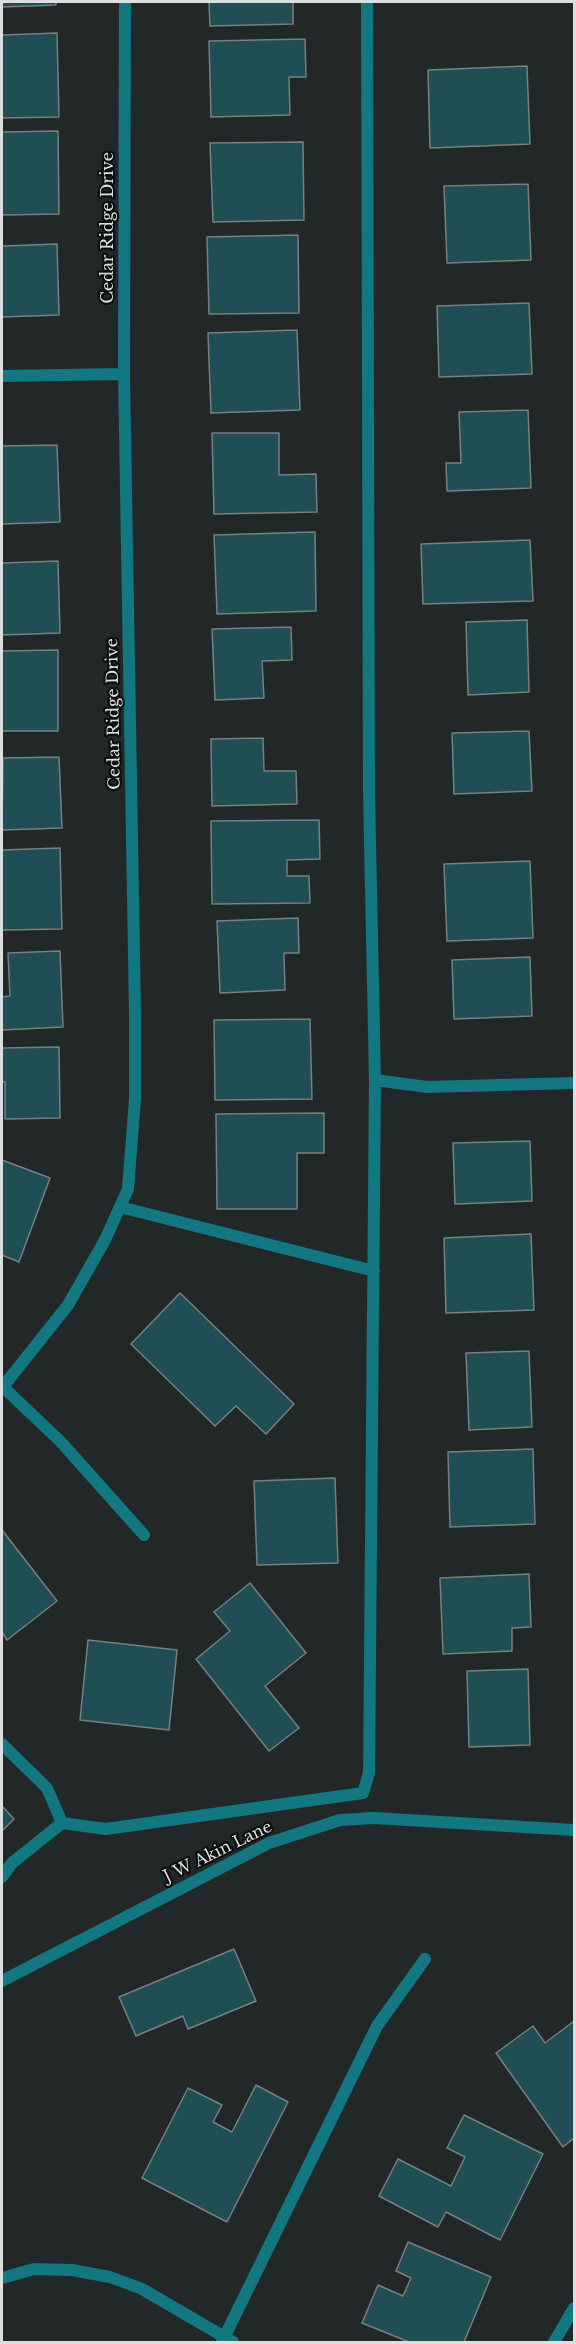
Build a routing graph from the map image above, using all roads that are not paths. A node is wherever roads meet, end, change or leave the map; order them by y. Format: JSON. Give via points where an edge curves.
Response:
{"nodes":[{"id":1,"x":124,"y":2,"type":"edge"},
{"id":2,"x":367,"y":2,"type":"edge"},
{"id":3,"x":124,"y":375,"type":"junction"},
{"id":4,"x":2,"y":376,"type":"edge"},
{"id":5,"x":375,"y":1080,"type":"junction"},
{"id":6,"x":574,"y":1083,"type":"edge"},
{"id":7,"x":120,"y":1207,"type":"junction"},
{"id":8,"x":374,"y":1271,"type":"junction"},
{"id":9,"x":2,"y":1387,"type":"edge"},
{"id":10,"x":144,"y":1535,"type":"dead end"},
{"id":11,"x":2,"y":1744,"type":"edge"},
{"id":12,"x":62,"y":1823,"type":"junction"},
{"id":13,"x":574,"y":1830,"type":"edge"},
{"id":14,"x":2,"y":1878,"type":"edge"},
{"id":15,"x":425,"y":1959,"type":"dead end"},
{"id":16,"x":2,"y":1980,"type":"edge"},
{"id":17,"x":2,"y":2278,"type":"edge"},
{"id":18,"x":574,"y":2308,"type":"edge"},
{"id":19,"x":227,"y":2341,"type":"edge"},
{"id":20,"x":554,"y":2343,"type":"edge"}],
"edges":[{"from":1,"to":3,"type":"street","name":"Cedar Ridge Drive"},
{"from":2,"to":5,"type":"street","via":[[369,793]]},
{"from":3,"to":4,"type":"street"},
{"from":3,"to":7,"type":"street","name":"Cedar Ridge Drive","via":[[135,1099],[128,1189]]},
{"from":5,"to":6,"type":"street","via":[[427,1087]]},
{"from":5,"to":8,"type":"street"},
{"from":7,"to":8,"type":"street"},
{"from":7,"to":9,"type":"street","name":"Cedar Ridge Drive","via":[[68,1305]]},
{"from":8,"to":12,"type":"street","via":[[369,1773],[363,1793],[106,1829]]},
{"from":9,"to":10,"type":"street","via":[[61,1442]]},
{"from":11,"to":12,"type":"street","via":[[47,1788]]},
{"from":12,"to":14,"type":"street","via":[[12,1863]]},
{"from":13,"to":16,"type":"street","name":"J W Akin Lane","via":[[374,1818],[340,1820],[269,1843]]},
{"from":15,"to":19,"type":"street","via":[[377,2026]]},
{"from":17,"to":19,"type":"street","via":[[34,2269],[110,2277],[142,2289]]},
{"from":18,"to":20,"type":"street"}]}
